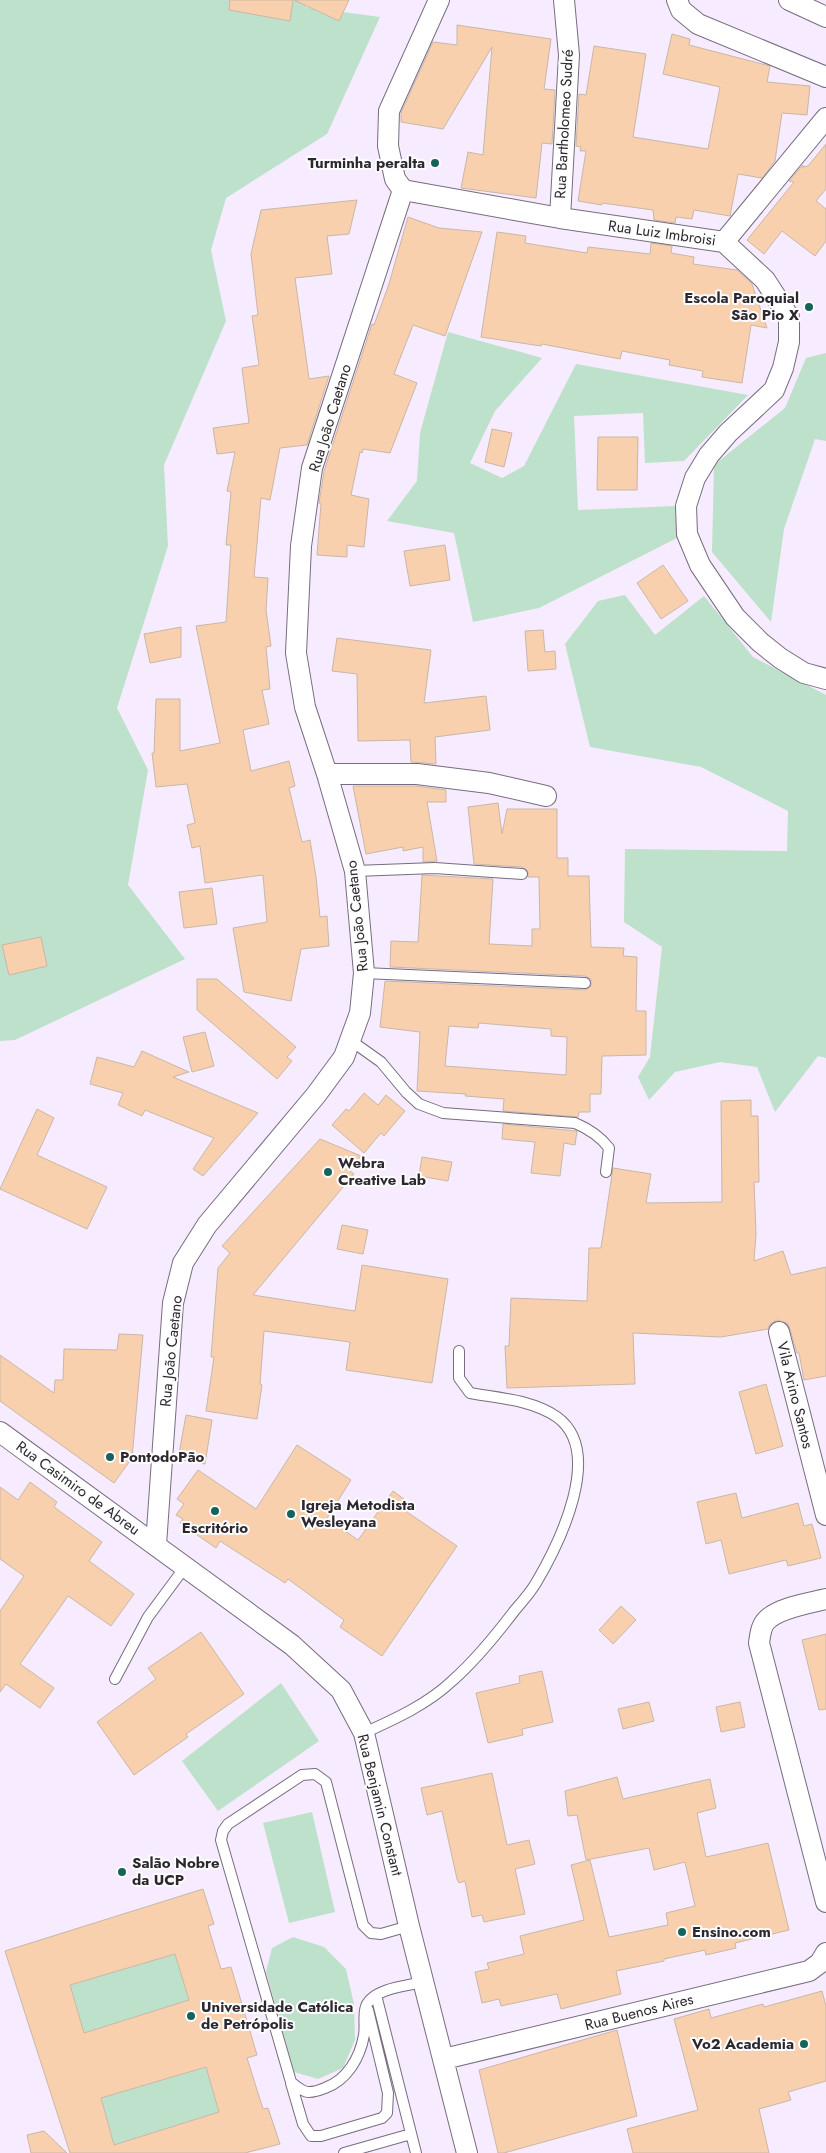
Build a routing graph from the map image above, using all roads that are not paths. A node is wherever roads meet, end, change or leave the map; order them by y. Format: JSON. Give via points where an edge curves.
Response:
{"nodes":[{"id":1,"x":438,"y":0,"type":"edge"},
{"id":2,"x":564,"y":0,"type":"edge"},
{"id":3,"x":677,"y":0,"type":"edge"},
{"id":4,"x":789,"y":0,"type":"edge"},
{"id":5,"x":826,"y":17,"type":"edge"},
{"id":6,"x":826,"y":77,"type":"edge"},
{"id":7,"x":826,"y":118,"type":"edge"},
{"id":8,"x":403,"y":190,"type":"junction"},
{"id":9,"x":560,"y":218,"type":"junction"},
{"id":10,"x":724,"y":242,"type":"junction"},
{"id":11,"x":826,"y":679,"type":"edge"},
{"id":12,"x":327,"y":774,"type":"junction"},
{"id":13,"x":546,"y":796,"type":"dead end"},
{"id":14,"x":355,"y":871,"type":"junction"},
{"id":15,"x":522,"y":874,"type":"dead end"},
{"id":16,"x":364,"y":973,"type":"junction"},
{"id":17,"x":585,"y":983,"type":"dead end"},
{"id":18,"x":350,"y":1040,"type":"junction"},
{"id":19,"x":606,"y":1172,"type":"dead end"},
{"id":20,"x":779,"y":1332,"type":"dead end"},
{"id":21,"x":459,"y":1351,"type":"dead end"},
{"id":22,"x":0,"y":1432,"type":"edge"},
{"id":23,"x":826,"y":1515,"type":"edge"},
{"id":24,"x":156,"y":1545,"type":"junction"},
{"id":25,"x":186,"y":1567,"type":"junction"},
{"id":26,"x":826,"y":1599,"type":"edge"},
{"id":27,"x":115,"y":1679,"type":"dead end"},
{"id":28,"x":364,"y":1733,"type":"junction"},
{"id":29,"x":826,"y":1902,"type":"edge"},
{"id":30,"x":409,"y":1926,"type":"junction"},
{"id":31,"x":826,"y":1953,"type":"edge"},
{"id":32,"x":424,"y":1982,"type":"junction"},
{"id":33,"x":376,"y":1994,"type":"junction"},
{"id":34,"x":367,"y":2004,"type":"junction"},
{"id":35,"x":444,"y":2059,"type":"junction"},
{"id":36,"x":291,"y":2082,"type":"junction"},
{"id":37,"x":410,"y":2134,"type":"junction"},
{"id":38,"x":344,"y":2153,"type":"edge"},
{"id":39,"x":416,"y":2153,"type":"edge"},
{"id":40,"x":467,"y":2153,"type":"edge"}],
"edges":[{"from":1,"to":8,"type":"street","via":[[389,112],[388,146],[395,179]]},
{"from":2,"to":9,"type":"street","name":"Rua Bartholomeo Sudré","via":[[569,55]]},
{"from":3,"to":6,"type":"street","via":[[681,10],[698,24]]},
{"from":4,"to":5,"type":"street"},
{"from":7,"to":10,"type":"street"},
{"from":8,"to":9,"type":"street","name":"Rua Luiz Imbroisi"},
{"from":8,"to":12,"type":"street","name":"Rua João Caetano","via":[[312,468],[300,546],[296,653],[305,707]]},
{"from":9,"to":10,"type":"street","name":"Rua Luiz Imbroisi"},
{"from":10,"to":11,"type":"street","name":"Rua Luiz Imbroisi","via":[[765,280],[778,298],[789,317],[789,342],[774,390],[722,440],[695,478],[686,506],[686,534],[700,565],[735,617],[780,658],[804,673]]},
{"from":12,"to":13,"type":"street","via":[[417,774],[489,783]]},
{"from":12,"to":14,"type":"street","name":"Rua João Caetano"},
{"from":14,"to":15,"type":"lane","via":[[435,868]]},
{"from":14,"to":16,"type":"street","name":"Rua João Caetano"},
{"from":16,"to":17,"type":"lane"},
{"from":16,"to":18,"type":"street","name":"Rua João Caetano","via":[[360,1013]]},
{"from":18,"to":19,"type":"lane","via":[[381,1062],[419,1104],[443,1113],[575,1123],[586,1128],[602,1138],[609,1148]]},
{"from":18,"to":24,"type":"street","name":"Rua João Caetano","via":[[344,1057],[316,1095],[207,1226],[182,1264],[173,1303]]},
{"from":20,"to":23,"type":"street","name":"Vila Arino Santos"},
{"from":21,"to":28,"type":"lane","via":[[459,1378],[470,1393],[534,1406],[558,1418],[574,1437],[579,1470],[570,1515],[536,1584],[485,1648],[451,1683],[395,1719]]},
{"from":22,"to":24,"type":"street","name":"Rua Casimiro de Abreu"},
{"from":24,"to":25,"type":"street","name":"Rua Benjamin Constant"},
{"from":25,"to":27,"type":"lane","via":[[148,1617]]},
{"from":25,"to":28,"type":"street","name":"Rua Benjamin Constant","via":[[292,1645],[341,1690]]},
{"from":26,"to":29,"type":"street","via":[[776,1613],[766,1621],[758,1643]]},
{"from":28,"to":30,"type":"street","name":"Rua Benjamin Constant"},
{"from":30,"to":32,"type":"street","name":"Rua Benjamin Constant"},
{"from":30,"to":36,"type":"lane","via":[[381,1934],[371,1933],[363,1924],[326,1782],[315,1774],[302,1776],[228,1824],[222,1840]]},
{"from":31,"to":35,"type":"street","name":"Rua Buenos Aires","via":[[820,1963],[809,1971]]},
{"from":32,"to":33,"type":"lane"},
{"from":32,"to":35,"type":"street","name":"Rua Benjamin Constant"},
{"from":33,"to":34,"type":"lane"},
{"from":33,"to":37,"type":"lane"},
{"from":34,"to":36,"type":"lane","via":[[365,2034],[346,2076],[315,2092],[302,2092]]},
{"from":34,"to":36,"type":"lane","via":[[388,2093],[387,2112],[382,2118],[311,2136],[303,2124]]},
{"from":35,"to":40,"type":"street","name":"Rua Benjamin Constant"},
{"from":37,"to":38,"type":"lane"},
{"from":37,"to":39,"type":"lane"}]}
